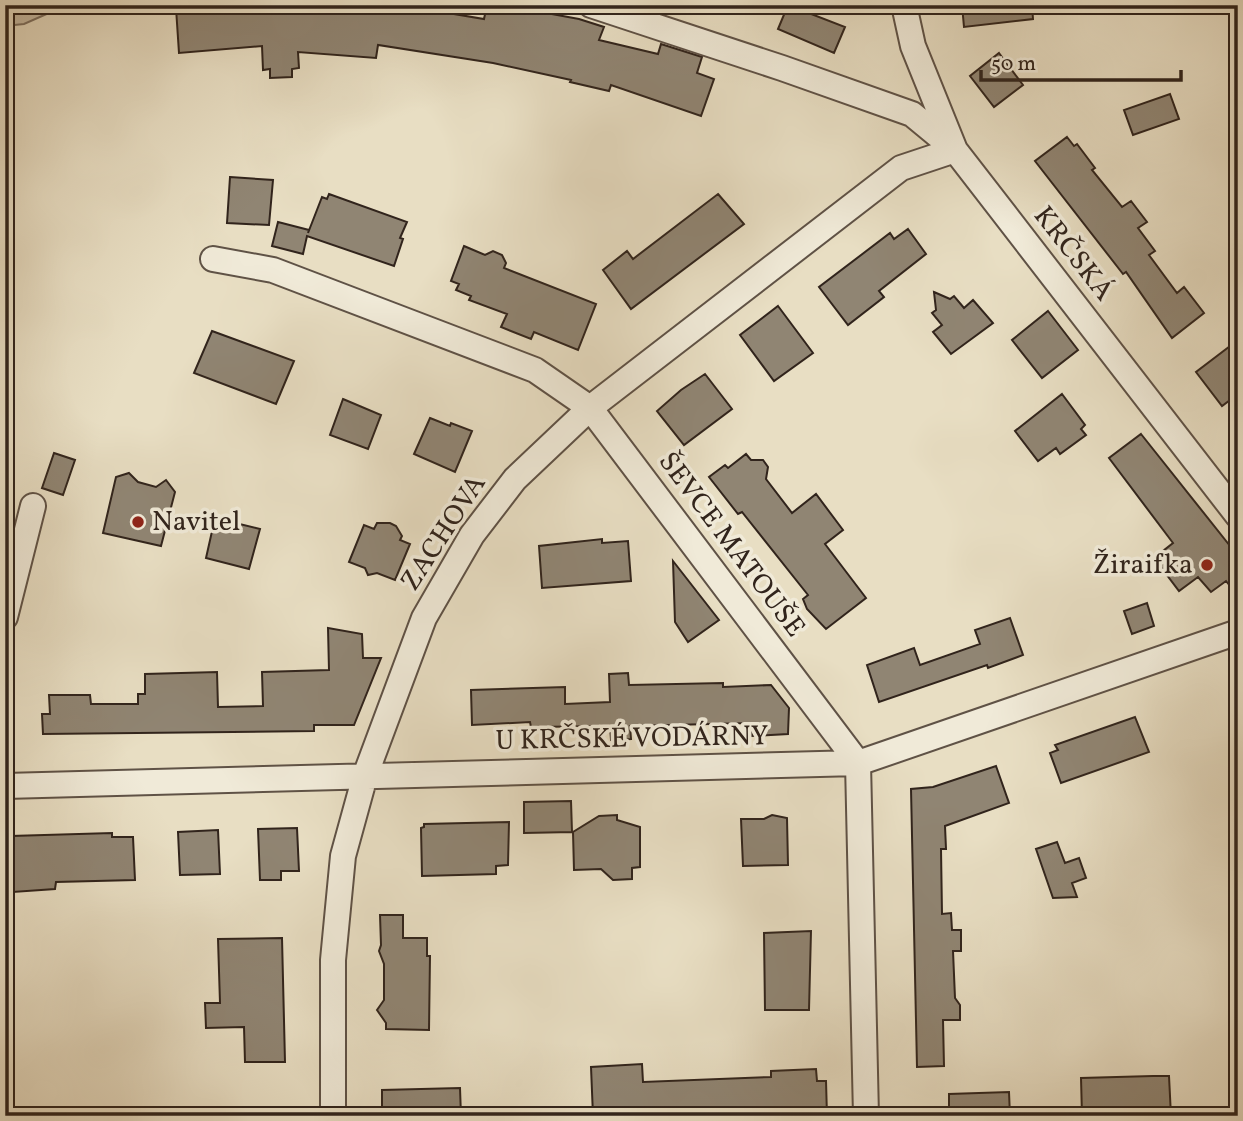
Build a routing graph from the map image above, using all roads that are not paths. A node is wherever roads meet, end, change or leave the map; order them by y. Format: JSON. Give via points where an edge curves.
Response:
{"nodes":[{"id":1,"x":592,"y":5,"type":"edge"},
{"id":2,"x":904,"y":5,"type":"edge"},
{"id":3,"x":955,"y":150,"type":"junction"},
{"id":4,"x":214,"y":259,"type":"dead end"},
{"id":5,"x":590,"y":408,"type":"junction"},
{"id":6,"x":33,"y":506,"type":"dead end"},
{"id":7,"x":1238,"y":516,"type":"edge"},
{"id":8,"x":5,"y":617,"type":"edge"},
{"id":9,"x":1238,"y":632,"type":"edge"},
{"id":10,"x":858,"y":763,"type":"junction"},
{"id":11,"x":365,"y":776,"type":"junction"},
{"id":12,"x":5,"y":786,"type":"edge"},
{"id":13,"x":333,"y":1116,"type":"edge"},
{"id":14,"x":866,"y":1116,"type":"edge"}],
"edges":[{"from":1,"to":3,"type":"street","via":[[912,114]]},
{"from":2,"to":3,"type":"street","name":"KRČSKÁ","via":[[913,46]]},
{"from":3,"to":5,"type":"street","name":"ZACHOVA","via":[[901,168]]},
{"from":3,"to":7,"type":"street","name":"KRČSKÁ"},
{"from":4,"to":5,"type":"street","name":"ŠEVCE MATOUŠE","via":[[273,270],[535,370]]},
{"from":5,"to":10,"type":"street","name":"ŠEVCE MATOUŠE"},
{"from":5,"to":11,"type":"street","name":"ZACHOVA","via":[[515,479],[471,535],[424,618]]},
{"from":6,"to":8,"type":"street"},
{"from":9,"to":10,"type":"street","name":"U KRČSKÉ VODÁRNY"},
{"from":10,"to":11,"type":"street","name":"U KRČSKÉ VODÁRNY"},
{"from":10,"to":14,"type":"street"},
{"from":11,"to":12,"type":"street","name":"U KRČSKÉ VODÁRNY"},
{"from":11,"to":13,"type":"street","name":"ZACHOVA","via":[[343,856],[333,960]]}]}
